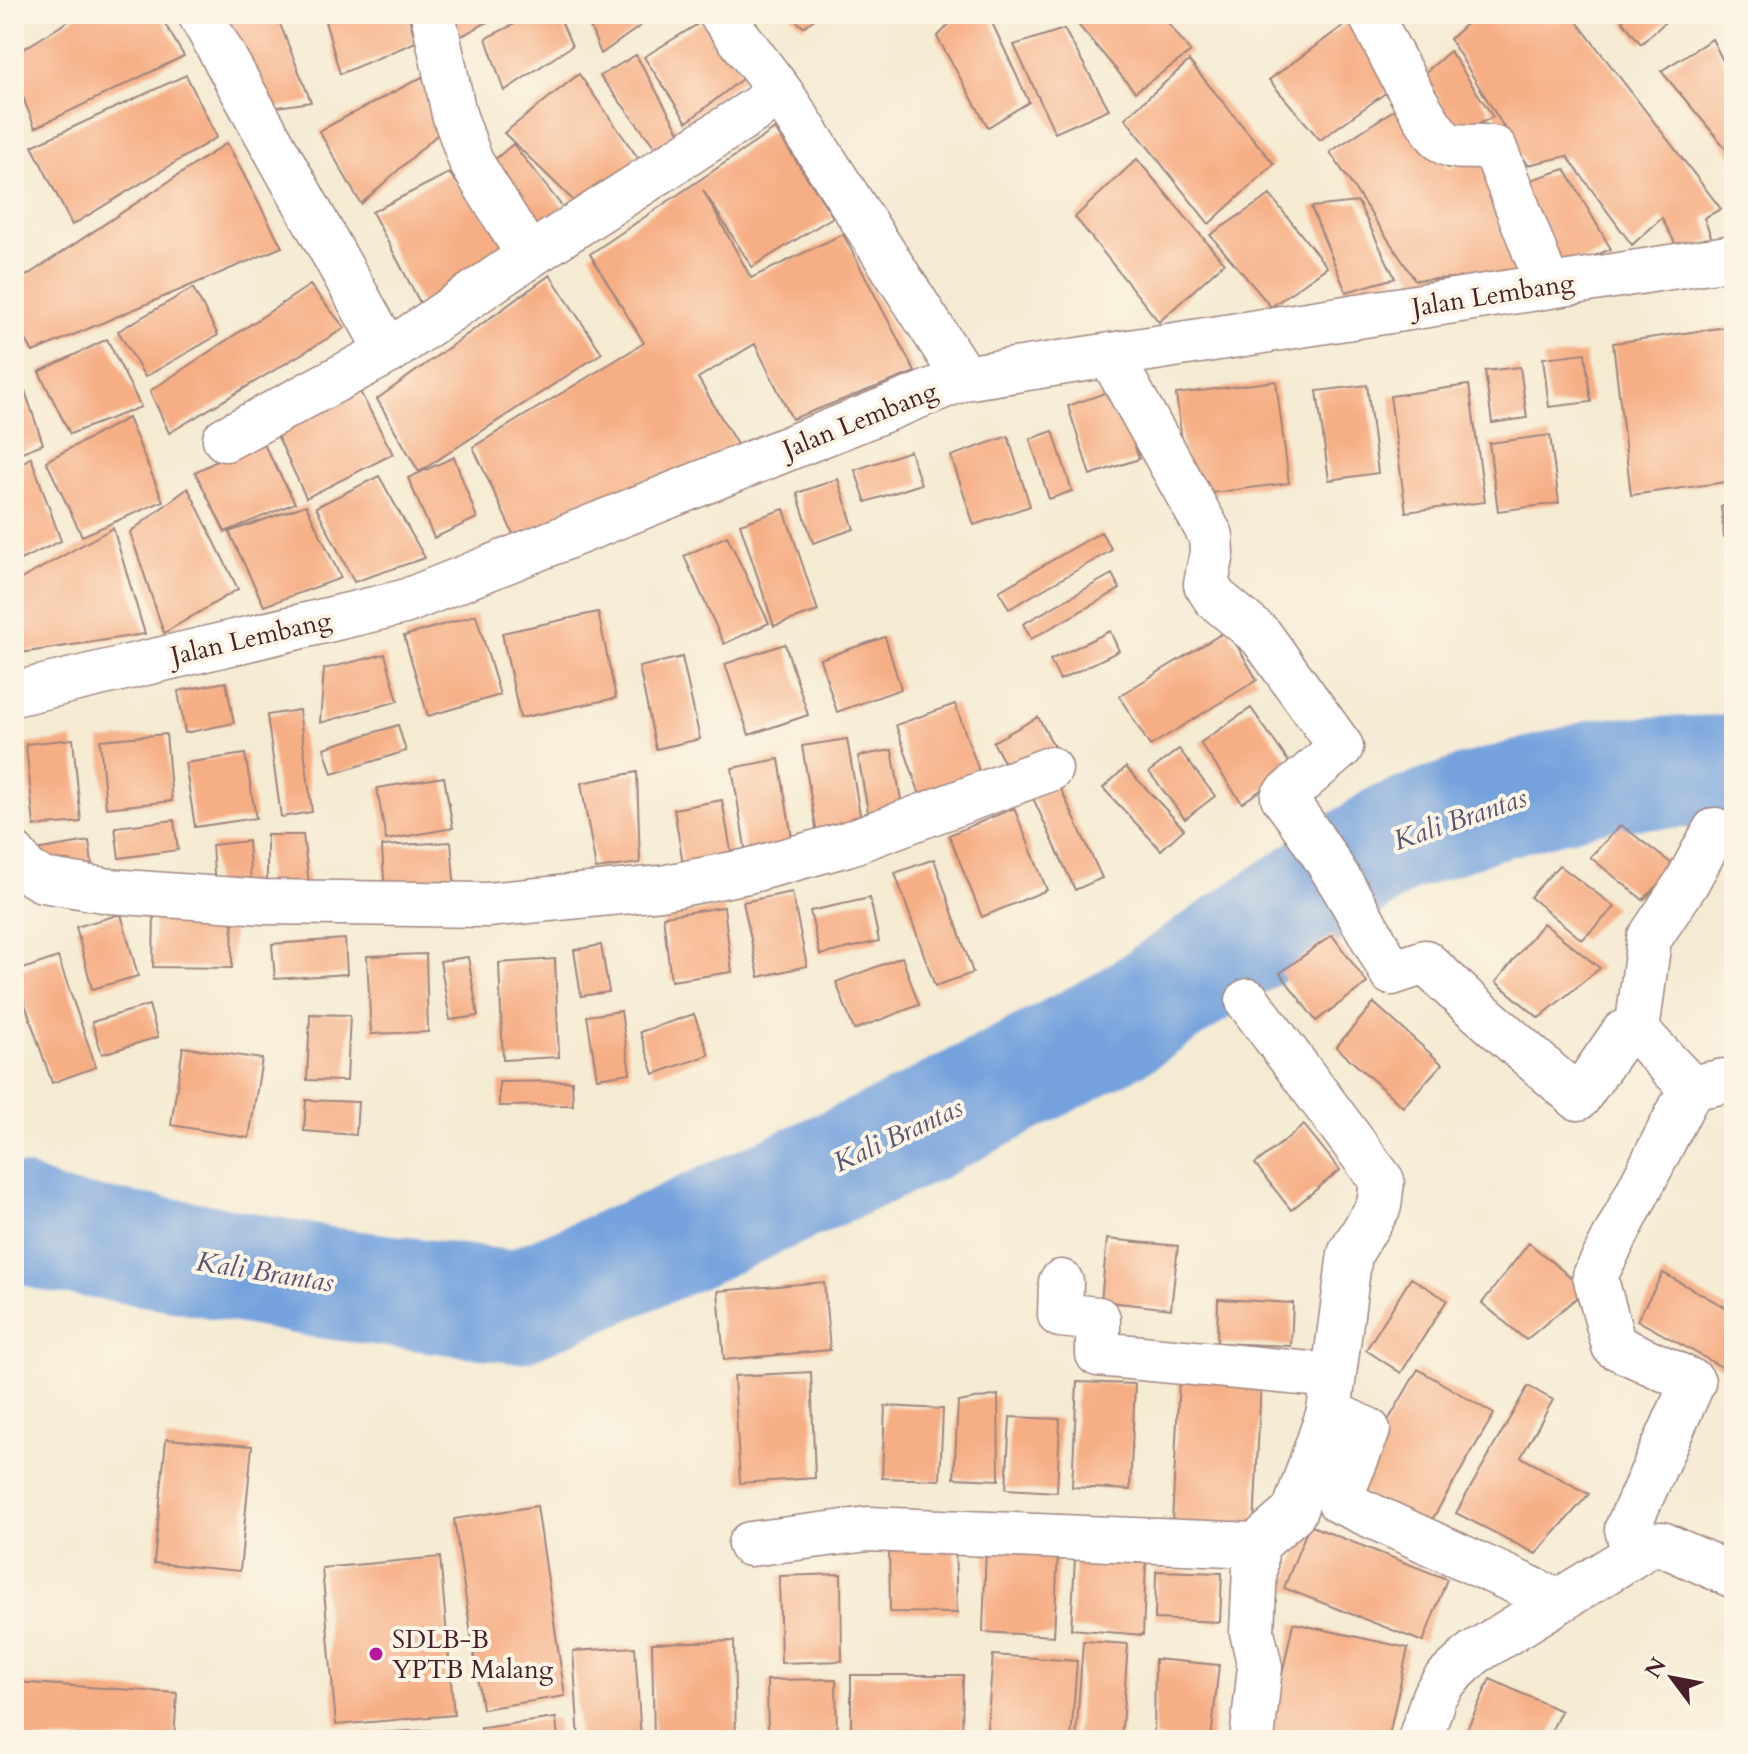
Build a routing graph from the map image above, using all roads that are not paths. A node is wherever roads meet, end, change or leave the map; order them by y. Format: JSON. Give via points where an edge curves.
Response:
{"nodes":[{"id":1,"x":200,"y":14,"type":"edge"},
{"id":2,"x":433,"y":14,"type":"edge"},
{"id":3,"x":721,"y":14,"type":"edge"},
{"id":4,"x":1370,"y":14,"type":"edge"},
{"id":5,"x":781,"y":93,"type":"junction"},
{"id":6,"x":529,"y":256,"type":"junction"},
{"id":7,"x":1734,"y":257,"type":"edge"},
{"id":8,"x":1548,"y":286,"type":"junction"},
{"id":9,"x":388,"y":352,"type":"junction"},
{"id":10,"x":1110,"y":355,"type":"junction"},
{"id":11,"x":964,"y":378,"type":"junction"},
{"id":12,"x":225,"y":439,"type":"dead end"},
{"id":13,"x":14,"y":694,"type":"edge"},
{"id":14,"x":1050,"y":769,"type":"dead end"},
{"id":15,"x":1715,"y":830,"type":"dead end"},
{"id":16,"x":14,"y":855,"type":"edge"},
{"id":17,"x":1248,"y":1001,"type":"dead end"},
{"id":18,"x":1637,"y":1031,"type":"junction"},
{"id":19,"x":1734,"y":1083,"type":"edge"},
{"id":20,"x":1691,"y":1088,"type":"junction"},
{"id":21,"x":1061,"y":1282,"type":"dead end"},
{"id":22,"x":1331,"y":1394,"type":"junction"},
{"id":23,"x":750,"y":1544,"type":"dead end"},
{"id":24,"x":1256,"y":1545,"type":"junction"},
{"id":25,"x":1634,"y":1554,"type":"junction"},
{"id":26,"x":1734,"y":1576,"type":"edge"},
{"id":27,"x":1558,"y":1601,"type":"junction"},
{"id":28,"x":1252,"y":1740,"type":"edge"},
{"id":29,"x":1420,"y":1740,"type":"edge"}],
"edges":[{"from":1,"to":9,"type":"street"},
{"from":2,"to":6,"type":"street","via":[[454,114],[471,162]]},
{"from":3,"to":5,"type":"street"},
{"from":4,"to":8,"type":"street","via":[[1443,142],[1495,149]]},
{"from":5,"to":6,"type":"street"},
{"from":5,"to":11,"type":"street"},
{"from":6,"to":9,"type":"street"},
{"from":7,"to":8,"type":"street","name":"Jalan Lembang"},
{"from":8,"to":10,"type":"street","name":"Jalan Lembang"},
{"from":9,"to":12,"type":"street"},
{"from":10,"to":11,"type":"street","name":"Jalan Lembang"},
{"from":10,"to":18,"type":"street","via":[[1211,536],[1206,584],[1261,636],[1341,747],[1283,797],[1392,973],[1425,962],[1578,1098],[1623,1033]]},
{"from":11,"to":13,"type":"street","name":"Jalan Lembang","via":[[404,602]]},
{"from":14,"to":16,"type":"street","via":[[847,844],[748,871],[661,888],[487,905],[264,902],[110,891],[43,880]]},
{"from":15,"to":18,"type":"street","via":[[1649,939]]},
{"from":17,"to":22,"type":"street","via":[[1382,1181],[1379,1206],[1350,1254]]},
{"from":18,"to":20,"type":"street"},
{"from":19,"to":20,"type":"street"},
{"from":20,"to":25,"type":"street","via":[[1595,1276],[1614,1346],[1693,1382],[1627,1529]]},
{"from":21,"to":22,"type":"street","via":[[1060,1315],[1098,1319],[1098,1354]]},
{"from":22,"to":24,"type":"street","via":[[1294,1512]]},
{"from":22,"to":27,"type":"street","via":[[1368,1430],[1339,1501]]},
{"from":23,"to":24,"type":"street","via":[[868,1529]]},
{"from":24,"to":28,"type":"street","via":[[1252,1632],[1260,1667]]},
{"from":25,"to":26,"type":"street","via":[[1662,1544]]},
{"from":25,"to":27,"type":"street"},
{"from":27,"to":29,"type":"street","via":[[1474,1653],[1444,1681]]}]}
